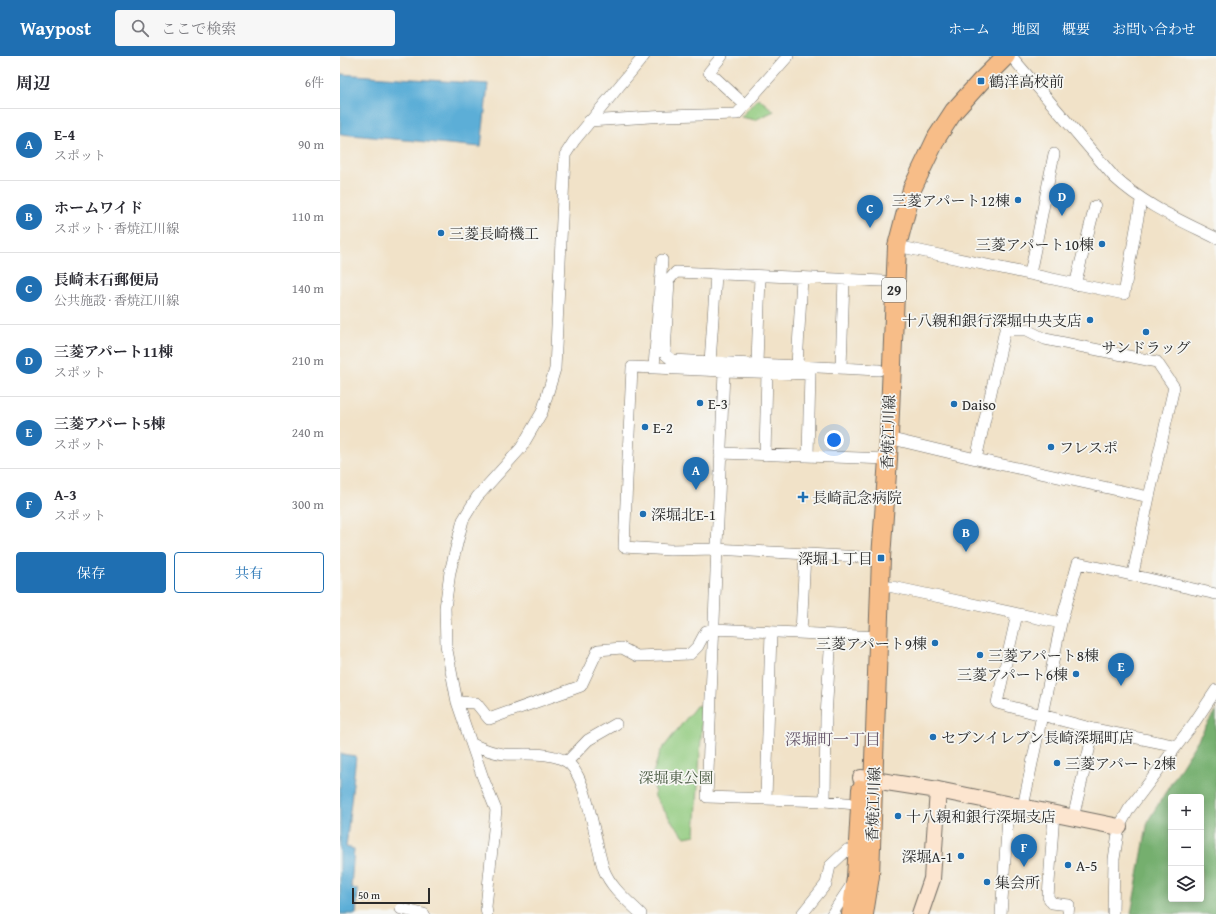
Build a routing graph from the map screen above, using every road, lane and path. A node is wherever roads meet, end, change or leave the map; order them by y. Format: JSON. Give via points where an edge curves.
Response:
{"nodes":[{"id":1,"x":644,"y":56,"type":"edge"},
{"id":2,"x":722,"y":56,"type":"edge"},
{"id":3,"x":788,"y":56,"type":"edge"},
{"id":4,"x":991,"y":56,"type":"edge"},
{"id":5,"x":1006,"y":56,"type":"edge"},
{"id":6,"x":1011,"y":56,"type":"edge"},
{"id":7,"x":745,"y":105,"type":"junction"},
{"id":8,"x":589,"y":122,"type":"junction"},
{"id":9,"x":1054,"y":154,"type":"dead end"},
{"id":10,"x":1141,"y":200,"type":"junction"},
{"id":11,"x":1096,"y":206,"type":"dead end"},
{"id":12,"x":1216,"y":238,"type":"edge"},
{"id":13,"x":897,"y":246,"type":"junction"},
{"id":14,"x":662,"y":260,"type":"dead end"},
{"id":15,"x":1030,"y":274,"type":"junction"},
{"id":16,"x":716,"y":275,"type":"junction"},
{"id":17,"x":760,"y":276,"type":"junction"},
{"id":18,"x":802,"y":278,"type":"junction"},
{"id":19,"x":844,"y":279,"type":"junction"},
{"id":20,"x":883,"y":281,"type":"junction"},
{"id":21,"x":1074,"y":285,"type":"junction"},
{"id":22,"x":710,"y":362,"type":"junction"},
{"id":23,"x":757,"y":363,"type":"junction"},
{"id":24,"x":797,"y":365,"type":"junction"},
{"id":25,"x":654,"y":367,"type":"junction"},
{"id":26,"x":841,"y":367,"type":"junction"},
{"id":27,"x":879,"y":370,"type":"junction"},
{"id":28,"x":724,"y":371,"type":"junction"},
{"id":29,"x":767,"y":372,"type":"junction"},
{"id":30,"x":888,"y":438,"type":"junction"},
{"id":31,"x":720,"y":453,"type":"junction"},
{"id":32,"x":764,"y":455,"type":"junction"},
{"id":33,"x":808,"y":455,"type":"junction"},
{"id":34,"x":882,"y":459,"type":"junction"},
{"id":35,"x":976,"y":459,"type":"junction"},
{"id":36,"x":1149,"y":497,"type":"junction"},
{"id":37,"x":716,"y":549,"type":"junction"},
{"id":38,"x":805,"y":554,"type":"junction"},
{"id":39,"x":876,"y":557,"type":"junction"},
{"id":40,"x":1133,"y":574,"type":"junction"},
{"id":41,"x":880,"y":587,"type":"junction"},
{"id":42,"x":1216,"y":594,"type":"edge"},
{"id":43,"x":1017,"y":614,"type":"junction"},
{"id":44,"x":1062,"y":623,"type":"junction"},
{"id":45,"x":714,"y":629,"type":"junction"},
{"id":46,"x":771,"y":632,"type":"junction"},
{"id":47,"x":801,"y":633,"type":"junction"},
{"id":48,"x":831,"y":635,"type":"junction"},
{"id":49,"x":873,"y":637,"type":"junction"},
{"id":50,"x":1216,"y":690,"type":"edge"},
{"id":51,"x":457,"y":702,"type":"junction"},
{"id":52,"x":1043,"y":715,"type":"junction"},
{"id":53,"x":616,"y":724,"type":"dead end"},
{"id":54,"x":1094,"y":729,"type":"junction"},
{"id":55,"x":472,"y":744,"type":"junction"},
{"id":56,"x":1177,"y":746,"type":"junction"},
{"id":57,"x":567,"y":762,"type":"junction"},
{"id":58,"x":868,"y":778,"type":"junction"},
{"id":59,"x":938,"y":790,"type":"junction"},
{"id":60,"x":766,"y":799,"type":"junction"},
{"id":61,"x":825,"y":801,"type":"junction"},
{"id":62,"x":866,"y":805,"type":"junction"},
{"id":63,"x":1016,"y":806,"type":"junction"},
{"id":64,"x":1054,"y":813,"type":"junction"},
{"id":65,"x":1073,"y":818,"type":"junction"},
{"id":66,"x":1119,"y":827,"type":"junction"},
{"id":67,"x":858,"y":851,"type":"junction"},
{"id":68,"x":863,"y":877,"type":"junction"},
{"id":69,"x":401,"y":909,"type":"dead end"},
{"id":70,"x":424,"y":914,"type":"edge"},
{"id":71,"x":487,"y":914,"type":"edge"},
{"id":72,"x":641,"y":914,"type":"edge"},
{"id":73,"x":802,"y":914,"type":"edge"},
{"id":74,"x":832,"y":914,"type":"edge"},
{"id":75,"x":851,"y":914,"type":"edge"},
{"id":76,"x":864,"y":914,"type":"edge"},
{"id":77,"x":920,"y":914,"type":"edge"},
{"id":78,"x":1001,"y":914,"type":"edge"},
{"id":79,"x":1068,"y":914,"type":"edge"},
{"id":80,"x":1113,"y":914,"type":"edge"}],
"edges":[{"from":1,"to":8,"type":"street"},
{"from":2,"to":7,"type":"street","via":[[709,72]]},
{"from":3,"to":7,"type":"street"},
{"from":4,"to":20,"type":"main road","name":"香焼江川線","number":"29","via":[[946,104],[916,154],[894,208],[886,244]]},
{"from":5,"to":13,"type":"main road","name":"香焼江川線","number":"29","via":[[954,110],[936,138],[912,189]]},
{"from":6,"to":10,"type":"street","via":[[1114,177]]},
{"from":7,"to":8,"type":"street","via":[[737,114]]},
{"from":8,"to":51,"type":"street","via":[[565,155],[555,369],[542,412],[521,448],[477,497],[463,520],[450,572],[445,608],[446,645]]},
{"from":9,"to":15,"type":"street"},
{"from":10,"to":12,"type":"street"},
{"from":10,"to":21,"type":"street","via":[[1124,294]]},
{"from":11,"to":21,"type":"street"},
{"from":13,"to":15,"type":"street"},
{"from":13,"to":30,"type":"main road","name":"香焼江川線","number":"29"},
{"from":14,"to":25,"type":"street"},
{"from":15,"to":21,"type":"street"},
{"from":16,"to":17,"type":"street"},
{"from":16,"to":22,"type":"street"},
{"from":16,"to":22,"type":"street","via":[[676,272],[669,280],[665,354],[672,360]]},
{"from":17,"to":18,"type":"street"},
{"from":17,"to":23,"type":"street"},
{"from":18,"to":19,"type":"street"},
{"from":18,"to":24,"type":"street"},
{"from":19,"to":20,"type":"street"},
{"from":19,"to":26,"type":"street"},
{"from":20,"to":27,"type":"main road","name":"香焼江川線","number":"29"},
{"from":22,"to":23,"type":"street"},
{"from":23,"to":24,"type":"street"},
{"from":24,"to":26,"type":"street"},
{"from":25,"to":28,"type":"street"},
{"from":25,"to":37,"type":"street","via":[[632,367],[624,547]]},
{"from":26,"to":27,"type":"street"},
{"from":27,"to":34,"type":"main road","name":"香焼江川線","number":"29"},
{"from":28,"to":29,"type":"street"},
{"from":28,"to":31,"type":"street"},
{"from":29,"to":32,"type":"street"},
{"from":29,"to":33,"type":"street","via":[[810,374]]},
{"from":30,"to":34,"type":"main road","name":"香焼江川線","number":"29"},
{"from":30,"to":35,"type":"street"},
{"from":31,"to":32,"type":"street"},
{"from":31,"to":37,"type":"street"},
{"from":32,"to":33,"type":"street"},
{"from":33,"to":34,"type":"street"},
{"from":34,"to":39,"type":"main road","name":"香焼江川線","number":"29"},
{"from":35,"to":36,"type":"street"},
{"from":35,"to":36,"type":"street","via":[[1005,330],[1027,330],[1046,339],[1157,362],[1174,387]]},
{"from":36,"to":40,"type":"street"},
{"from":37,"to":38,"type":"street"},
{"from":37,"to":45,"type":"street"},
{"from":38,"to":39,"type":"street"},
{"from":38,"to":47,"type":"street"},
{"from":39,"to":41,"type":"main road","name":"香焼江川線","number":"29"},
{"from":39,"to":49,"type":"main road","name":"香焼江川線","number":"29"},
{"from":40,"to":42,"type":"street"},
{"from":40,"to":44,"type":"street","via":[[1078,563]]},
{"from":41,"to":43,"type":"street","via":[[893,587]]},
{"from":41,"to":49,"type":"main road","name":"香焼江川線","number":"29"},
{"from":43,"to":44,"type":"street"},
{"from":43,"to":52,"type":"street","via":[[997,703]]},
{"from":44,"to":52,"type":"street"},
{"from":45,"to":46,"type":"street"},
{"from":45,"to":51,"type":"street","via":[[706,631],[690,654],[637,656],[622,648],[598,650],[580,686],[489,719],[476,703]]},
{"from":45,"to":60,"type":"street","via":[[707,798]]},
{"from":46,"to":47,"type":"street"},
{"from":46,"to":60,"type":"street"},
{"from":47,"to":48,"type":"street"},
{"from":48,"to":49,"type":"street"},
{"from":48,"to":61,"type":"street","via":[[826,717]]},
{"from":49,"to":58,"type":"main road","name":"香焼江川線","number":"29"},
{"from":50,"to":56,"type":"street"},
{"from":51,"to":55,"type":"street"},
{"from":52,"to":54,"type":"street"},
{"from":52,"to":63,"type":"street"},
{"from":53,"to":57,"type":"street","via":[[588,740]]},
{"from":54,"to":56,"type":"street"},
{"from":54,"to":65,"type":"street"},
{"from":55,"to":57,"type":"street","via":[[503,754],[546,755]]},
{"from":55,"to":71,"type":"street","via":[[496,810]]},
{"from":56,"to":66,"type":"street","via":[[1129,809]]},
{"from":57,"to":72,"type":"street","via":[[579,777],[604,870],[611,882]]},
{"from":58,"to":59,"type":"street"},
{"from":58,"to":62,"type":"main road","name":"香焼江川線","number":"29"},
{"from":59,"to":63,"type":"street"},
{"from":59,"to":77,"type":"street","via":[[932,879]]},
{"from":60,"to":61,"type":"street"},
{"from":61,"to":62,"type":"street"},
{"from":62,"to":67,"type":"main road","name":"香焼江川線","number":"29"},
{"from":62,"to":68,"type":"main road","name":"香焼江川線","number":"29"},
{"from":63,"to":64,"type":"street"},
{"from":63,"to":78,"type":"street"},
{"from":64,"to":65,"type":"street"},
{"from":64,"to":79,"type":"street","via":[[1048,897],[1052,903],[1069,905]]},
{"from":65,"to":66,"type":"street"},
{"from":66,"to":80,"type":"street","via":[[1114,860]]},
{"from":67,"to":68,"type":"main road","name":"香焼江川線","number":"29"},
{"from":67,"to":73,"type":"street","via":[[847,850],[830,866],[826,884]]},
{"from":68,"to":74,"type":"street"},
{"from":68,"to":75,"type":"main road","name":"香焼江川線","number":"29"},
{"from":68,"to":76,"type":"main road","name":"香焼江川線","number":"29"},
{"from":69,"to":70,"type":"street"}]}
